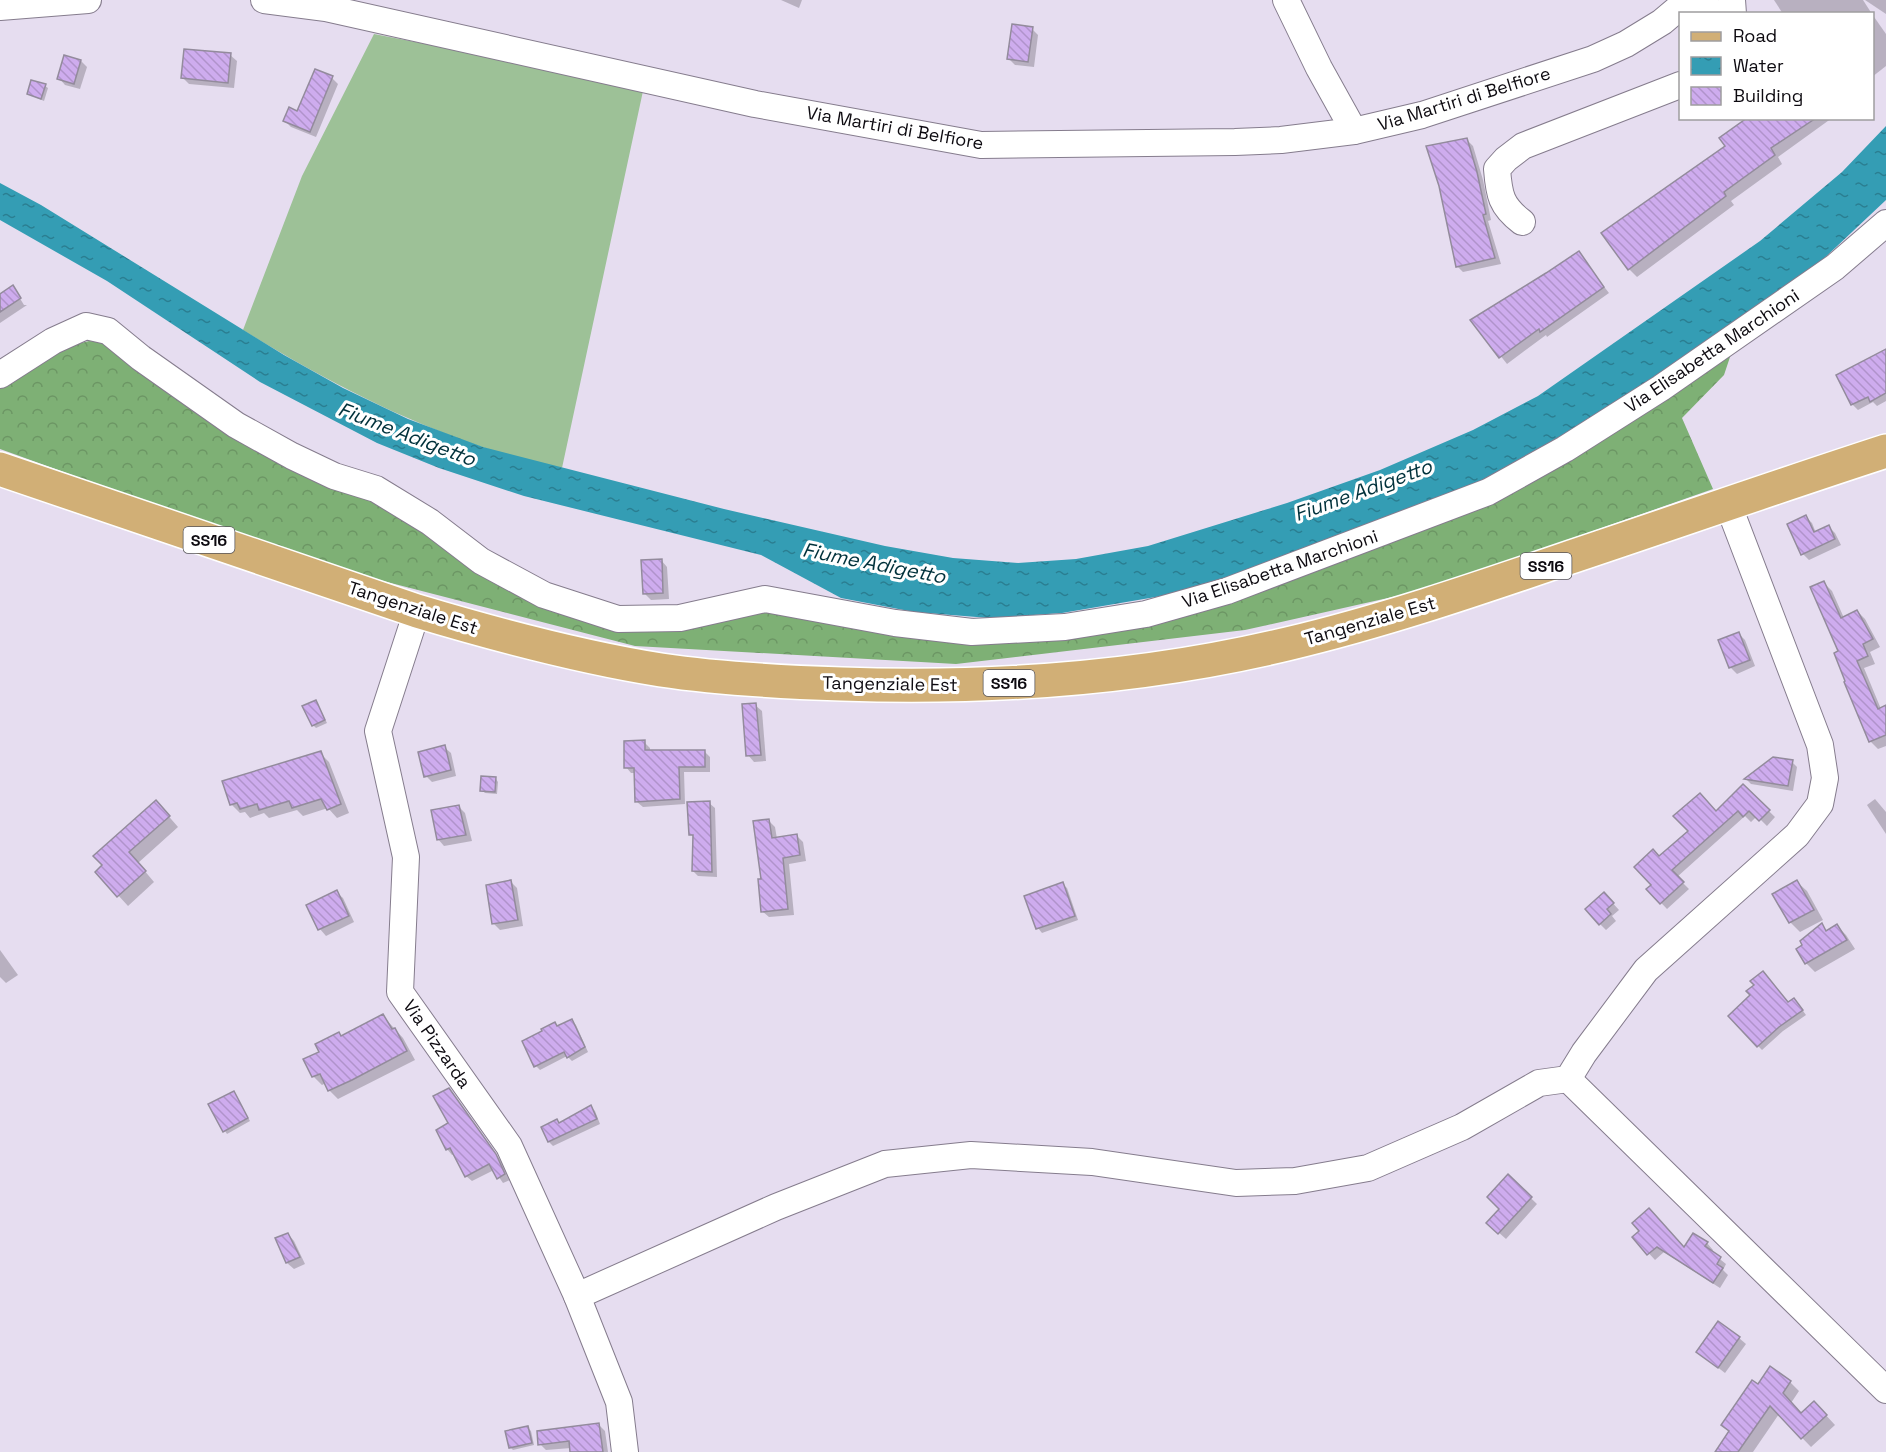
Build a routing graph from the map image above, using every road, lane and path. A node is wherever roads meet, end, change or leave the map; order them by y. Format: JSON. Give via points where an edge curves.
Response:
{"nodes":[{"id":1,"x":88,"y":0,"type":"edge"},
{"id":2,"x":264,"y":0,"type":"edge"},
{"id":3,"x":1286,"y":0,"type":"edge"},
{"id":4,"x":1688,"y":0,"type":"edge"},
{"id":5,"x":1696,"y":0,"type":"edge"},
{"id":6,"x":0,"y":7,"type":"edge"},
{"id":7,"x":1713,"y":12,"type":"edge"},
{"id":8,"x":1679,"y":85,"type":"edge"},
{"id":9,"x":1354,"y":131,"type":"junction"},
{"id":10,"x":1522,"y":222,"type":"dead end"},
{"id":11,"x":1886,"y":223,"type":"edge"},
{"id":12,"x":0,"y":375,"type":"edge"},
{"id":13,"x":1886,"y":451,"type":"edge"},
{"id":14,"x":0,"y":469,"type":"edge"},
{"id":15,"x":1728,"y":504,"type":"junction"},
{"id":16,"x":417,"y":611,"type":"junction"},
{"id":17,"x":1568,"y":1079,"type":"junction"},
{"id":18,"x":577,"y":1296,"type":"junction"},
{"id":19,"x":1886,"y":1390,"type":"edge"},
{"id":20,"x":625,"y":1452,"type":"edge"}],
"edges":[{"from":1,"to":6,"type":"street"},
{"from":2,"to":9,"type":"street","name":"Via Martiri di Belfiore","via":[[326,8],[755,104],[981,145],[1235,142]]},
{"from":3,"to":9,"type":"street"},
{"from":4,"to":9,"type":"street","name":"Via Martiri di Belfiore","via":[[1662,22],[1593,59],[1422,115]]},
{"from":5,"to":7,"type":"street"},
{"from":8,"to":10,"type":"street","via":[[1523,146],[1506,159],[1497,169],[1498,194],[1509,212]]},
{"from":11,"to":12,"type":"street","name":"Via Elisabetta Marchioni","via":[[1835,267],[1661,388],[1488,492],[1227,591],[1146,614],[1065,627],[972,632],[765,599],[680,618],[618,619],[544,595],[481,561],[430,522],[376,489],[334,476],[236,425],[108,331],[86,326],[52,341]]},
{"from":13,"to":15,"type":"main road","name":"Tangenziale Est","number":"SS16"},
{"from":14,"to":16,"type":"main road","name":"Tangenziale Est","number":"SS16"},
{"from":15,"to":16,"type":"main road","name":"Tangenziale Est","number":"SS16","via":[[1358,626],[1200,662],[1129,674],[1057,680],[915,687],[740,679],[596,657]]},
{"from":15,"to":17,"type":"street","via":[[1820,745],[1825,778],[1820,804],[1797,835],[1646,970]]},
{"from":16,"to":18,"type":"street","name":"Via Pizzarda","via":[[378,731],[406,857],[400,992],[509,1146]]},
{"from":17,"to":18,"type":"street","via":[[1539,1083],[1462,1127],[1368,1168],[1295,1180],[1236,1183],[1092,1162],[971,1155],[885,1164],[776,1207]]},
{"from":17,"to":19,"type":"street"},
{"from":18,"to":20,"type":"street","name":"Via Pizzarda","via":[[618,1402]]}]}
